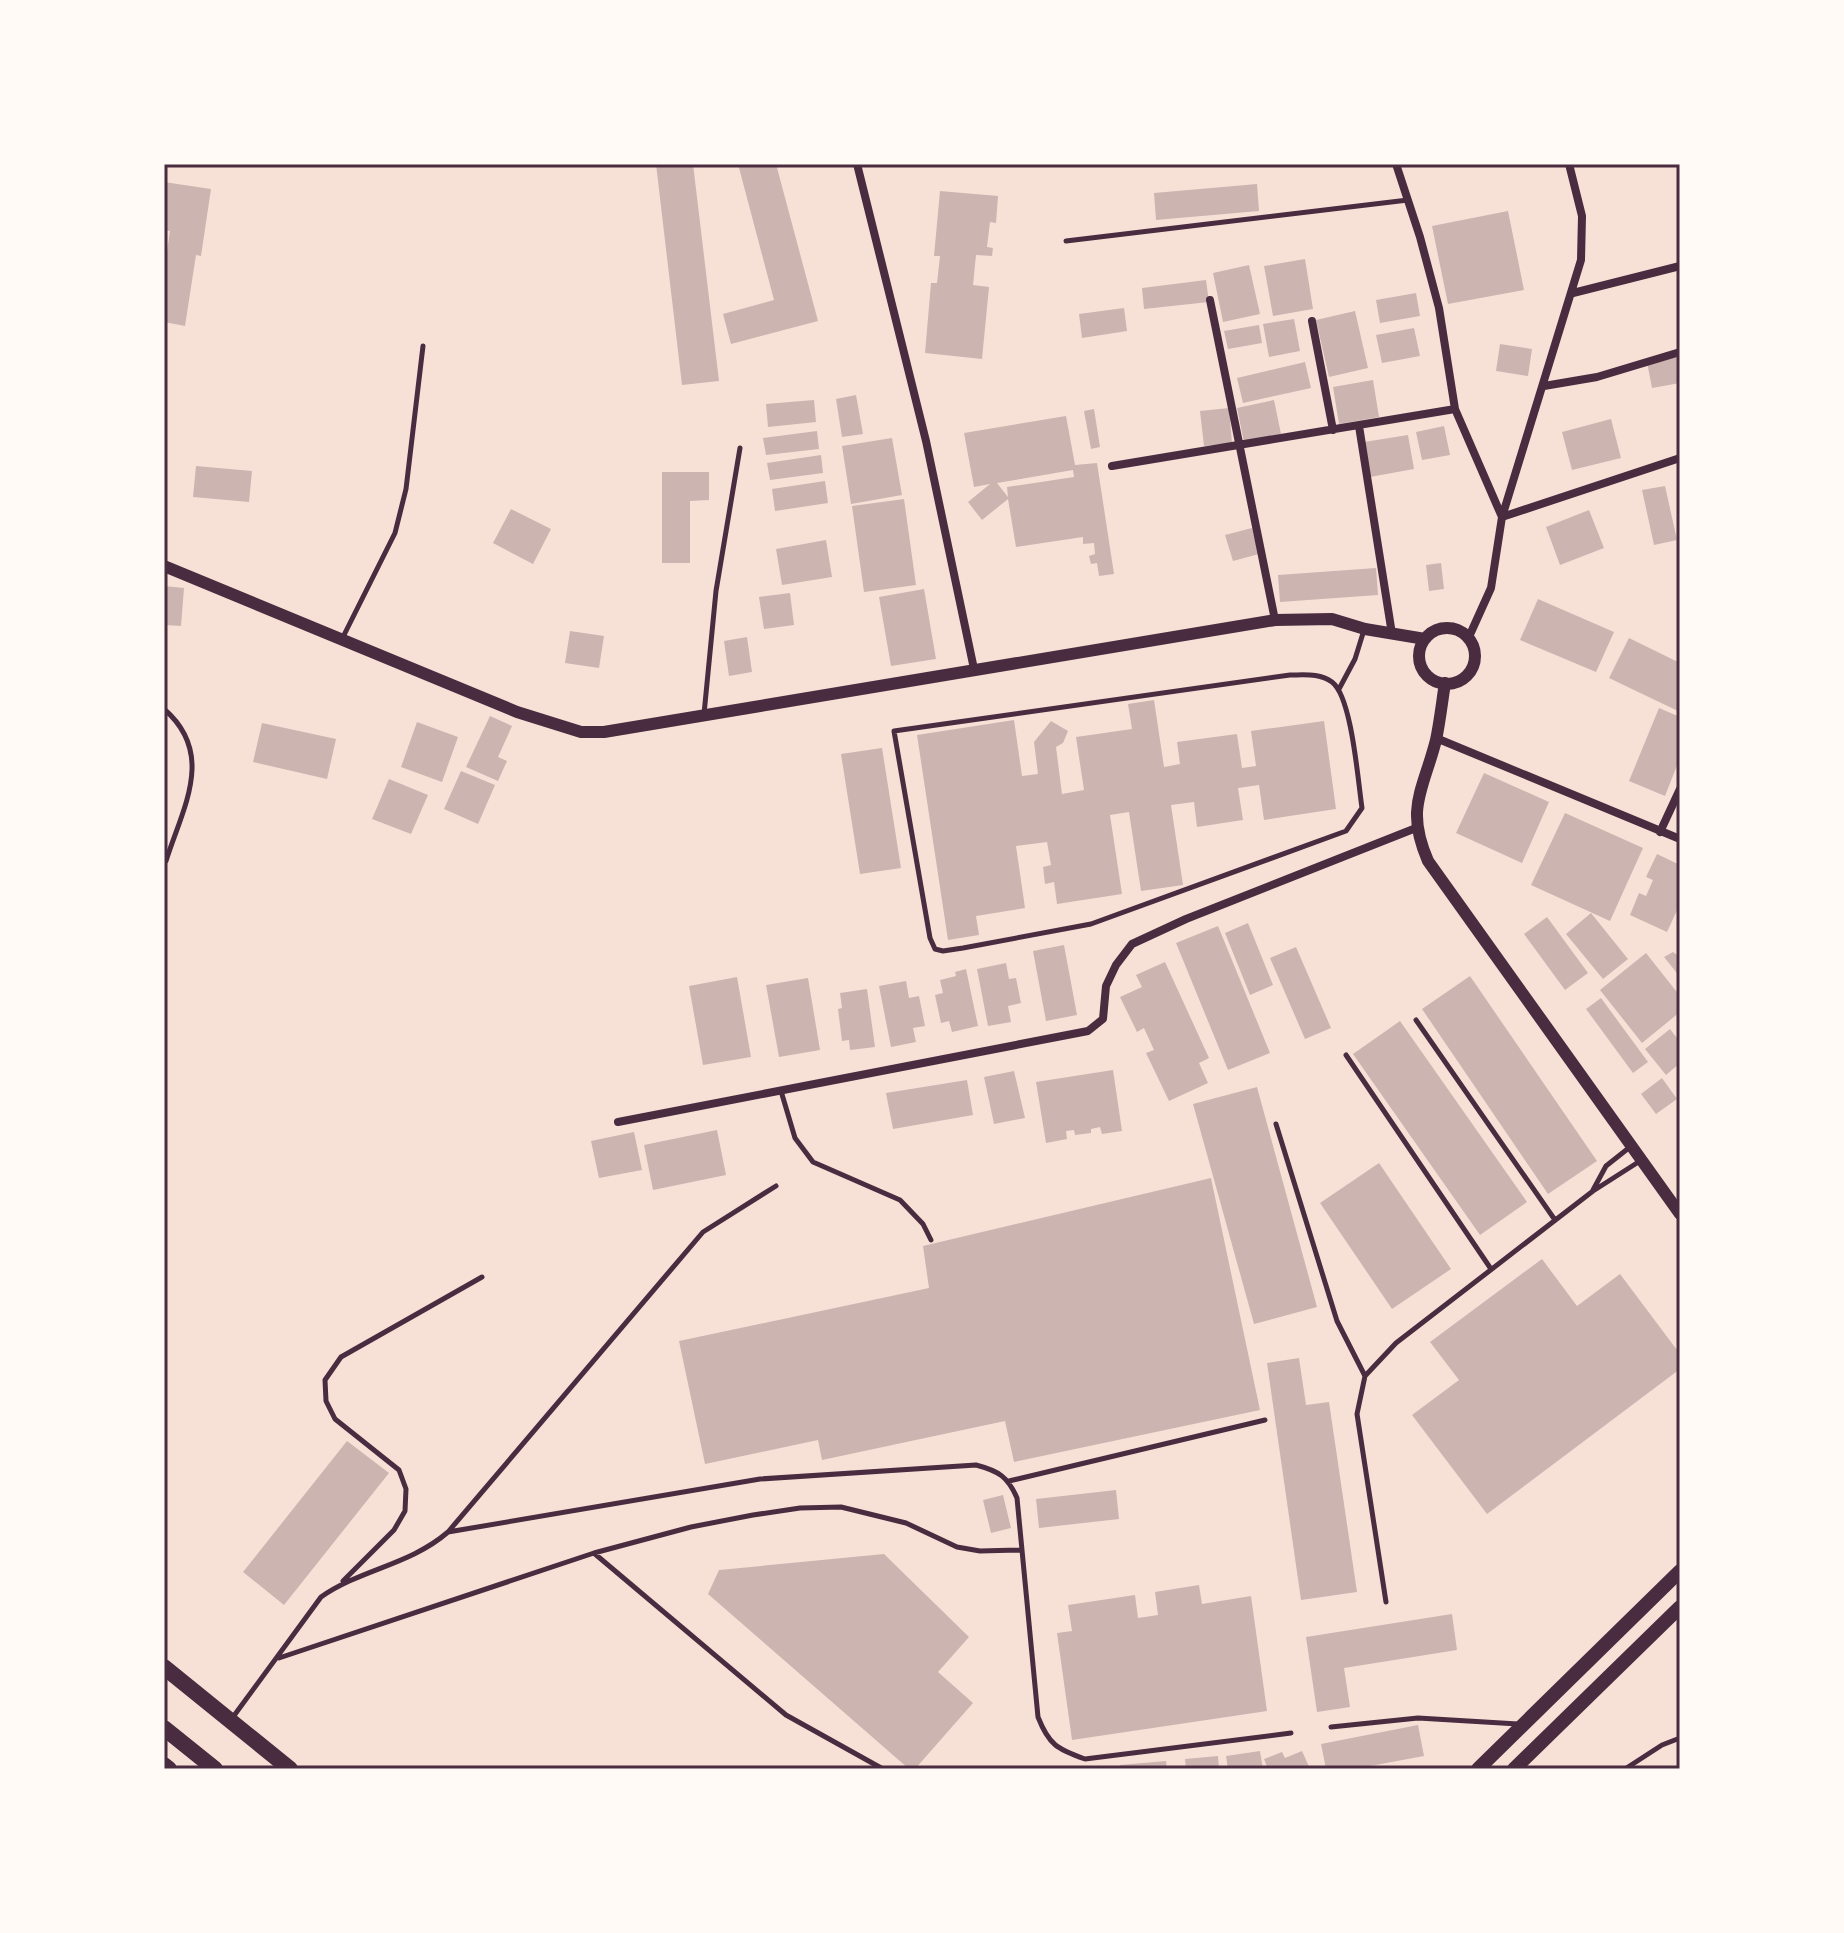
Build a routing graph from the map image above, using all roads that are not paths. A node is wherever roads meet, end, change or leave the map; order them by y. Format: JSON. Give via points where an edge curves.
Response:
{"nodes":[{"id":1,"x":857,"y":164,"type":"edge"},
{"id":2,"x":1396,"y":164,"type":"edge"},
{"id":3,"x":1569,"y":164,"type":"edge"},
{"id":4,"x":1408,"y":200,"type":"junction"},
{"id":5,"x":1066,"y":241,"type":"dead end"},
{"id":6,"x":1680,"y":266,"type":"edge"},
{"id":7,"x":1573,"y":293,"type":"junction"},
{"id":8,"x":1210,"y":300,"type":"dead end"},
{"id":9,"x":1312,"y":321,"type":"dead end"},
{"id":10,"x":423,"y":346,"type":"dead end"},
{"id":11,"x":1680,"y":352,"type":"edge"},
{"id":12,"x":1544,"y":386,"type":"junction"},
{"id":13,"x":1455,"y":409,"type":"junction"},
{"id":14,"x":1359,"y":426,"type":"junction"},
{"id":15,"x":1333,"y":430,"type":"junction"},
{"id":16,"x":1240,"y":446,"type":"junction"},
{"id":17,"x":740,"y":448,"type":"dead end"},
{"id":18,"x":1680,"y":458,"type":"edge"},
{"id":19,"x":1112,"y":466,"type":"dead end"},
{"id":20,"x":1502,"y":517,"type":"junction"},
{"id":21,"x":164,"y":566,"type":"edge"},
{"id":22,"x":1275,"y":620,"type":"junction"},
{"id":23,"x":1365,"y":629,"type":"junction"},
{"id":24,"x":1392,"y":634,"type":"junction"},
{"id":25,"x":1425,"y":639,"type":"junction"},
{"id":26,"x":1468,"y":639,"type":"junction"},
{"id":27,"x":341,"y":640,"type":"junction"},
{"id":28,"x":974,"y":669,"type":"junction"},
{"id":29,"x":1445,"y":683,"type":"junction"},
{"id":30,"x":1339,"y":689,"type":"junction"},
{"id":31,"x":164,"y":709,"type":"edge"},
{"id":32,"x":704,"y":715,"type":"junction"},
{"id":33,"x":1436,"y":738,"type":"junction"},
{"id":34,"x":1680,"y":789,"type":"edge"},
{"id":35,"x":1416,"y":828,"type":"junction"},
{"id":36,"x":1660,"y":832,"type":"junction"},
{"id":37,"x":1680,"y":839,"type":"edge"},
{"id":38,"x":166,"y":861,"type":"edge"},
{"id":39,"x":1416,"y":1020,"type":"dead end"},
{"id":40,"x":1346,"y":1055,"type":"dead end"},
{"id":41,"x":781,"y":1091,"type":"junction"},
{"id":42,"x":618,"y":1122,"type":"dead end"},
{"id":43,"x":1276,"y":1124,"type":"dead end"},
{"id":44,"x":1630,"y":1146,"type":"junction"},
{"id":45,"x":1641,"y":1160,"type":"junction"},
{"id":46,"x":776,"y":1186,"type":"dead end"},
{"id":47,"x":1593,"y":1191,"type":"junction"},
{"id":48,"x":1680,"y":1214,"type":"edge"},
{"id":49,"x":1555,"y":1220,"type":"junction"},
{"id":50,"x":931,"y":1240,"type":"dead end"},
{"id":51,"x":1491,"y":1269,"type":"junction"},
{"id":52,"x":482,"y":1277,"type":"dead end"},
{"id":53,"x":1365,"y":1376,"type":"junction"},
{"id":54,"x":1265,"y":1420,"type":"dead end"},
{"id":55,"x":1009,"y":1481,"type":"junction"},
{"id":56,"x":448,"y":1532,"type":"junction"},
{"id":57,"x":1022,"y":1550,"type":"junction"},
{"id":58,"x":594,"y":1553,"type":"junction"},
{"id":59,"x":1680,"y":1571,"type":"edge"},
{"id":60,"x":339,"y":1584,"type":"junction"},
{"id":61,"x":1386,"y":1602,"type":"dead end"},
{"id":62,"x":1680,"y":1607,"type":"edge"},
{"id":63,"x":278,"y":1658,"type":"junction"},
{"id":64,"x":164,"y":1667,"type":"edge"},
{"id":65,"x":230,"y":1721,"type":"junction"},
{"id":66,"x":1523,"y":1725,"type":"junction"},
{"id":67,"x":1331,"y":1727,"type":"dead end"},
{"id":68,"x":164,"y":1728,"type":"edge"},
{"id":69,"x":1291,"y":1733,"type":"dead end"},
{"id":70,"x":1680,"y":1738,"type":"edge"},
{"id":71,"x":164,"y":1765,"type":"edge"},
{"id":72,"x":169,"y":1769,"type":"edge"},
{"id":73,"x":215,"y":1769,"type":"edge"},
{"id":74,"x":290,"y":1769,"type":"edge"},
{"id":75,"x":883,"y":1769,"type":"edge"},
{"id":76,"x":1478,"y":1769,"type":"edge"},
{"id":77,"x":1514,"y":1769,"type":"edge"},
{"id":78,"x":1625,"y":1769,"type":"edge"}],
"edges":[{"from":1,"to":28,"type":"street","via":[[926,441]]},
{"from":2,"to":4,"type":"street"},
{"from":3,"to":7,"type":"street","via":[[1584,235]]},
{"from":4,"to":5,"type":"lane"},
{"from":4,"to":13,"type":"street","via":[[1439,308]]},
{"from":6,"to":7,"type":"street"},
{"from":7,"to":12,"type":"street"},
{"from":8,"to":16,"type":"street"},
{"from":9,"to":15,"type":"street"},
{"from":10,"to":27,"type":"lane","via":[[406,489],[395,533]]},
{"from":11,"to":12,"type":"street","via":[[1597,377]]},
{"from":12,"to":20,"type":"street"},
{"from":13,"to":14,"type":"street"},
{"from":13,"to":20,"type":"street"},
{"from":14,"to":15,"type":"street"},
{"from":14,"to":24,"type":"street"},
{"from":15,"to":16,"type":"street"},
{"from":16,"to":19,"type":"street"},
{"from":16,"to":22,"type":"street"},
{"from":17,"to":32,"type":"lane","via":[[716,591]]},
{"from":18,"to":20,"type":"street"},
{"from":20,"to":26,"type":"street","via":[[1491,588]]},
{"from":21,"to":27,"type":"street"},
{"from":22,"to":23,"type":"street","via":[[1332,619]]},
{"from":22,"to":28,"type":"street"},
{"from":23,"to":24,"type":"street"},
{"from":23,"to":30,"type":"lane"},
{"from":24,"to":25,"type":"street"},
{"from":25,"to":26,"type":"street","via":[[1449,628]]},
{"from":25,"to":29,"type":"street","via":[[1420,665],[1431,679]]},
{"from":26,"to":29,"type":"street","via":[[1474,651],[1471,669],[1458,681]]},
{"from":27,"to":32,"type":"street","via":[[517,712],[581,732]]},
{"from":28,"to":32,"type":"street"},
{"from":29,"to":33,"type":"street"},
{"from":30,"to":30,"type":"lane","via":[[1320,675],[1290,675],[894,731],[935,949],[1091,924],[1346,831],[1362,808]]},
{"from":31,"to":38,"type":"lane","via":[[187,735],[193,756],[192,781]]},
{"from":33,"to":35,"type":"street","via":[[1415,810]]},
{"from":33,"to":36,"type":"street"},
{"from":34,"to":36,"type":"street"},
{"from":35,"to":41,"type":"street","via":[[1132,944],[1106,986],[1103,1019],[1088,1031]]},
{"from":35,"to":44,"type":"street","via":[[1428,861]]},
{"from":36,"to":37,"type":"street"},
{"from":39,"to":49,"type":"lane"},
{"from":40,"to":51,"type":"lane"},
{"from":41,"to":42,"type":"street"},
{"from":41,"to":50,"type":"lane","via":[[795,1138],[813,1162],[900,1200]]},
{"from":43,"to":53,"type":"lane","via":[[1337,1321]]},
{"from":44,"to":45,"type":"street"},
{"from":44,"to":47,"type":"lane","via":[[1606,1166]]},
{"from":45,"to":47,"type":"lane"},
{"from":45,"to":48,"type":"street"},
{"from":46,"to":56,"type":"lane","via":[[703,1232]]},
{"from":47,"to":49,"type":"lane"},
{"from":49,"to":51,"type":"lane"},
{"from":51,"to":53,"type":"lane","via":[[1396,1343]]},
{"from":52,"to":60,"type":"lane","via":[[341,1357],[325,1380],[326,1401],[335,1419],[399,1470],[406,1489],[405,1511],[394,1530]]},
{"from":53,"to":61,"type":"lane","via":[[1357,1414]]},
{"from":54,"to":55,"type":"lane"},
{"from":55,"to":56,"type":"lane","via":[[996,1470],[976,1465],[760,1479]]},
{"from":55,"to":57,"type":"lane","via":[[1017,1498]]},
{"from":56,"to":60,"type":"lane","via":[[412,1557]]},
{"from":57,"to":58,"type":"lane","via":[[957,1547],[906,1523],[841,1507],[753,1515]]},
{"from":57,"to":69,"type":"lane","via":[[1038,1717],[1057,1749],[1085,1759]]},
{"from":58,"to":63,"type":"lane"},
{"from":58,"to":75,"type":"lane","via":[[786,1715]]},
{"from":59,"to":66,"type":"main road"},
{"from":60,"to":63,"type":"lane","via":[[310,1610]]},
{"from":62,"to":77,"type":"main road"},
{"from":63,"to":65,"type":"lane"},
{"from":64,"to":65,"type":"main road"},
{"from":65,"to":74,"type":"main road"},
{"from":66,"to":67,"type":"lane","via":[[1418,1718]]},
{"from":66,"to":76,"type":"main road"},
{"from":68,"to":73,"type":"main road"},
{"from":70,"to":78,"type":"lane"},
{"from":71,"to":72,"type":"main road"}]}
